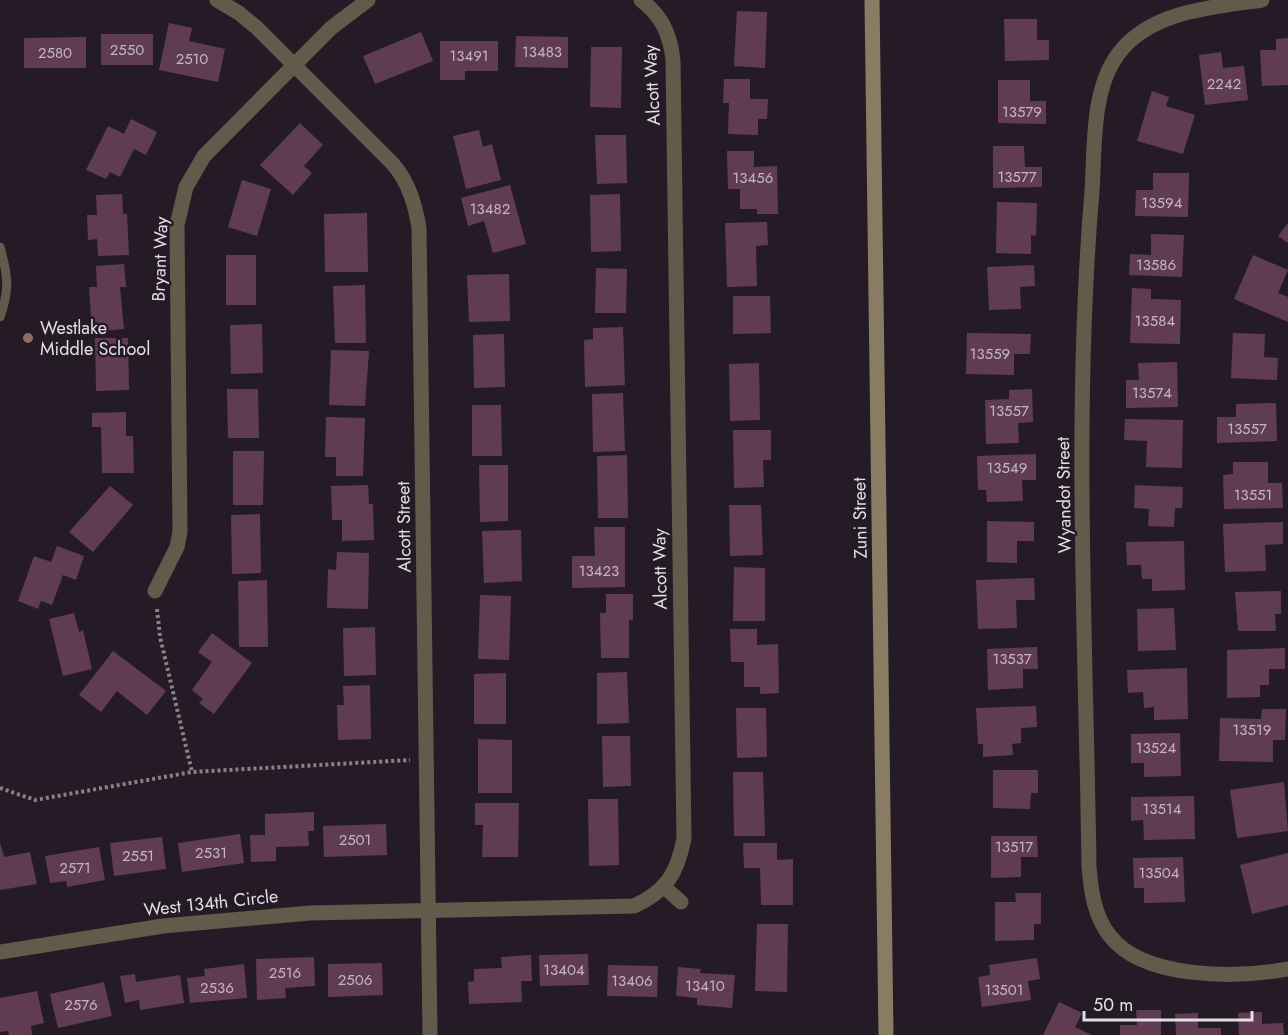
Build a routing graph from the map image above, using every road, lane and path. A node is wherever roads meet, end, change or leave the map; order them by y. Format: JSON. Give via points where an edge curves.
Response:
{"nodes":[{"id":1,"x":217,"y":0,"type":"edge"},
{"id":2,"x":368,"y":0,"type":"edge"},
{"id":3,"x":873,"y":0,"type":"edge"},
{"id":4,"x":1262,"y":0,"type":"edge"},
{"id":5,"x":653,"y":3,"type":"edge"},
{"id":6,"x":294,"y":65,"type":"junction"},
{"id":7,"x":0,"y":247,"type":"edge"},
{"id":8,"x":0,"y":317,"type":"edge"},
{"id":9,"x":155,"y":591,"type":"joint"},
{"id":10,"x":426,"y":759,"type":"junction"},
{"id":11,"x":192,"y":772,"type":"junction"},
{"id":12,"x":0,"y":788,"type":"edge"},
{"id":13,"x":663,"y":886,"type":"junction"},
{"id":14,"x":681,"y":902,"type":"dead end"},
{"id":15,"x":428,"y":909,"type":"junction"},
{"id":16,"x":0,"y":952,"type":"edge"},
{"id":17,"x":1288,"y":969,"type":"edge"},
{"id":18,"x":430,"y":1035,"type":"edge"},
{"id":19,"x":886,"y":1035,"type":"edge"}],
"edges":[{"from":1,"to":6,"type":"street","name":"Alcott Street","via":[[239,13]]},
{"from":2,"to":6,"type":"street","name":"Bryant Way","via":[[331,28]]},
{"from":3,"to":19,"type":"main road","name":"Zuni Street"},
{"from":4,"to":17,"type":"street","name":"Wyandot Street","via":[[1173,16],[1154,24],[1128,42],[1104,82],[1089,227],[1082,380],[1089,866],[1091,891],[1101,921],[1110,936],[1137,958],[1176,970],[1234,973]]},
{"from":5,"to":13,"type":"street","name":"Alcott Way","via":[[670,39],[673,60],[684,839],[678,867]]},
{"from":6,"to":9,"type":"street","name":"Bryant Way","via":[[204,156],[186,187],[177,225],[180,532],[177,547]]},
{"from":6,"to":10,"type":"street","name":"Alcott Street","via":[[398,170],[415,204],[419,228]]},
{"from":7,"to":8,"type":"lane","via":[[8,295]]},
{"from":9,"to":11,"type":"path","via":[[160,637]]},
{"from":10,"to":11,"type":"path"},
{"from":10,"to":15,"type":"street","name":"Alcott Street"},
{"from":11,"to":12,"type":"path","via":[[35,800]]},
{"from":13,"to":14,"type":"street"},
{"from":13,"to":15,"type":"street","name":"Alcott Way","via":[[634,906]]},
{"from":15,"to":16,"type":"street","name":"West 134th Circle","via":[[247,918],[141,929]]},
{"from":15,"to":18,"type":"street","name":"Alcott Street"}]}
